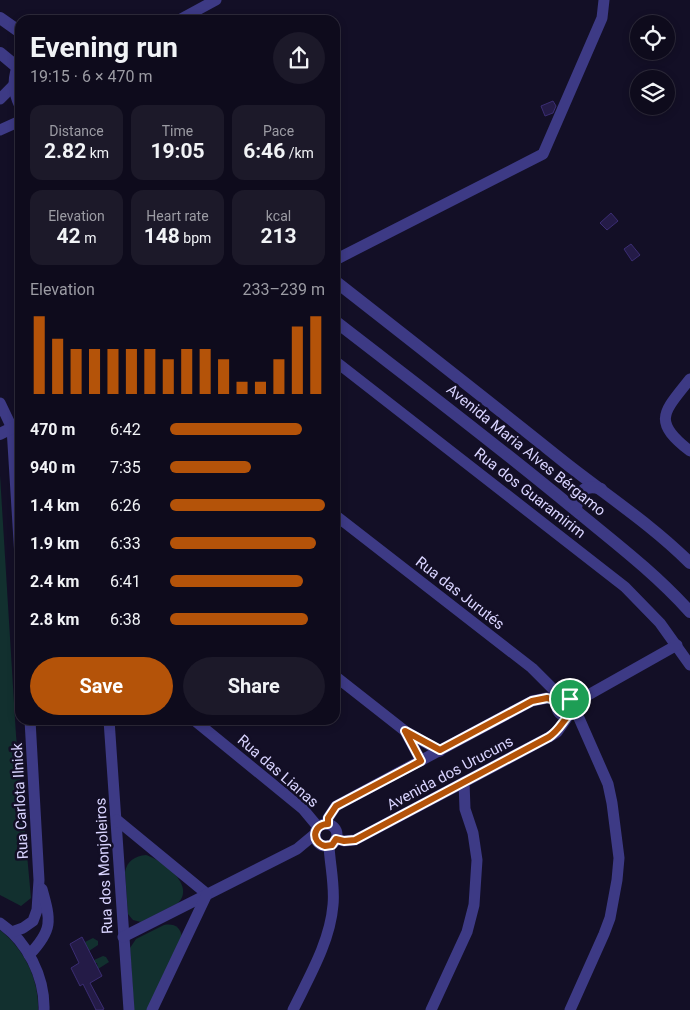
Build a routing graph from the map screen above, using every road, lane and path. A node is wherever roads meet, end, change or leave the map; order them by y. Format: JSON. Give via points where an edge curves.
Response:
{"nodes":[{"id":1,"x":216,"y":0,"type":"edge"},
{"id":2,"x":604,"y":0,"type":"edge"},
{"id":3,"x":188,"y":15,"type":"edge"},
{"id":4,"x":0,"y":18,"type":"edge"},
{"id":5,"x":15,"y":28,"type":"edge"},
{"id":6,"x":0,"y":54,"type":"edge"},
{"id":7,"x":15,"y":62,"type":"edge"},
{"id":8,"x":15,"y":81,"type":"edge"},
{"id":9,"x":14,"y":85,"type":"junction"},
{"id":10,"x":15,"y":88,"type":"edge"},
{"id":11,"x":0,"y":99,"type":"edge"},
{"id":12,"x":15,"y":123,"type":"edge"},
{"id":13,"x":0,"y":130,"type":"edge"},
{"id":14,"x":340,"y":257,"type":"edge"},
{"id":15,"x":340,"y":285,"type":"edge"},
{"id":16,"x":340,"y":325,"type":"edge"},
{"id":17,"x":340,"y":364,"type":"edge"},
{"id":18,"x":690,"y":379,"type":"edge"},
{"id":19,"x":0,"y":403,"type":"edge"},
{"id":20,"x":15,"y":425,"type":"edge"},
{"id":21,"x":15,"y":426,"type":"edge"},
{"id":22,"x":0,"y":434,"type":"edge"},
{"id":23,"x":690,"y":451,"type":"edge"},
{"id":24,"x":604,"y":490,"type":"junction"},
{"id":25,"x":576,"y":510,"type":"junction"},
{"id":26,"x":340,"y":519,"type":"edge"},
{"id":27,"x":690,"y":563,"type":"edge"},
{"id":28,"x":690,"y":612,"type":"edge"},
{"id":29,"x":676,"y":645,"type":"junction"},
{"id":30,"x":690,"y":665,"type":"edge"},
{"id":31,"x":340,"y":680,"type":"edge"},
{"id":32,"x":568,"y":705,"type":"junction"},
{"id":33,"x":30,"y":725,"type":"edge"},
{"id":34,"x":109,"y":725,"type":"edge"},
{"id":35,"x":200,"y":725,"type":"edge"},
{"id":36,"x":405,"y":731,"type":"junction"},
{"id":37,"x":440,"y":750,"type":"junction"},
{"id":38,"x":421,"y":761,"type":"junction"},
{"id":39,"x":464,"y":782,"type":"junction"},
{"id":40,"x":448,"y":791,"type":"junction"},
{"id":41,"x":465,"y":809,"type":"junction"},
{"id":42,"x":117,"y":820,"type":"junction"},
{"id":43,"x":320,"y":828,"type":"junction"},
{"id":44,"x":329,"y":844,"type":"junction"},
{"id":45,"x":297,"y":849,"type":"junction"},
{"id":46,"x":39,"y":880,"type":"junction"},
{"id":47,"x":207,"y":894,"type":"junction"},
{"id":48,"x":0,"y":923,"type":"edge"},
{"id":49,"x":12,"y":932,"type":"junction"},
{"id":50,"x":124,"y":937,"type":"junction"},
{"id":51,"x":29,"y":955,"type":"junction"},
{"id":52,"x":44,"y":1008,"type":"edge"},
{"id":53,"x":129,"y":1010,"type":"edge"},
{"id":54,"x":152,"y":1010,"type":"edge"},
{"id":55,"x":293,"y":1010,"type":"edge"},
{"id":56,"x":432,"y":1010,"type":"edge"},
{"id":57,"x":570,"y":1010,"type":"edge"}],
"edges":[{"from":1,"to":3,"type":"street"},
{"from":2,"to":14,"type":"street","via":[[602,18],[543,154]]},
{"from":4,"to":5,"type":"street"},
{"from":6,"to":7,"type":"street"},
{"from":8,"to":9,"type":"street"},
{"from":9,"to":10,"type":"street"},
{"from":9,"to":11,"type":"street"},
{"from":12,"to":13,"type":"street"},
{"from":15,"to":24,"type":"street","name":"Avenida Maria Alves Bérgamo"},
{"from":16,"to":25,"type":"street","name":"Avenida Maria Alves Bérgamo"},
{"from":17,"to":29,"type":"street","name":"Rua dos Guaramirim","via":[[619,582],[651,612]]},
{"from":18,"to":23,"type":"street","via":[[664,418],[673,437]]},
{"from":19,"to":20,"type":"street"},
{"from":21,"to":22,"type":"street"},
{"from":24,"to":25,"type":"street","via":[[584,489],[577,497]]},
{"from":24,"to":27,"type":"street","name":"Avenida Maria Alves Bérgamo"},
{"from":25,"to":28,"type":"street","name":"Avenida Maria Alves Bérgamo","via":[[660,581]]},
{"from":26,"to":32,"type":"street","name":"Rua das Jurutés","via":[[532,668]]},
{"from":29,"to":30,"type":"street","name":"Rua dos Guaramirim"},
{"from":29,"to":32,"type":"street","name":"Avenida dos Urucuns"},
{"from":31,"to":36,"type":"street"},
{"from":32,"to":37,"type":"street","name":"Avenida dos Urucuns","via":[[547,698],[535,700]]},
{"from":32,"to":39,"type":"street","name":"Avenida dos Urucuns","via":[[557,732]]},
{"from":32,"to":57,"type":"street","name":"Rua das Jurutés","via":[[608,784],[619,858],[610,918]]},
{"from":33,"to":46,"type":"street","name":"Rua Carlota Ilnick"},
{"from":34,"to":42,"type":"street","name":"Rua dos Monjoleiros"},
{"from":35,"to":43,"type":"street","name":"Rua das Lianas","via":[[303,809]]},
{"from":36,"to":37,"type":"street"},
{"from":36,"to":38,"type":"street"},
{"from":37,"to":38,"type":"street","name":"Avenida dos Urucuns"},
{"from":38,"to":43,"type":"street","name":"Avenida dos Urucuns","via":[[336,806]]},
{"from":39,"to":40,"type":"street","name":"Avenida dos Urucuns"},
{"from":39,"to":41,"type":"street"},
{"from":40,"to":41,"type":"street"},
{"from":40,"to":44,"type":"street","name":"Avenida dos Urucuns","via":[[355,840]]},
{"from":41,"to":56,"type":"street","via":[[473,832],[477,860],[474,905],[467,932]]},
{"from":42,"to":47,"type":"street"},
{"from":42,"to":50,"type":"street","name":"Rua dos Monjoleiros"},
{"from":43,"to":44,"type":"street","via":[[316,841]]},
{"from":43,"to":44,"type":"street","via":[[336,832]]},
{"from":43,"to":45,"type":"street","name":"Avenida dos Urucuns"},
{"from":44,"to":45,"type":"street","name":"Avenida dos Urucuns"},
{"from":44,"to":55,"type":"street","via":[[333,896],[331,920],[321,951]]},
{"from":45,"to":47,"type":"street","name":"Avenida dos Urucuns"},
{"from":46,"to":49,"type":"street","name":"Rua Carlota Ilnick","via":[[36,916],[28,925]]},
{"from":46,"to":51,"type":"street","name":"Rua Carlota Ilnick","via":[[49,921],[44,937]]},
{"from":47,"to":50,"type":"street","name":"Avenida dos Urucuns"},
{"from":47,"to":54,"type":"street"},
{"from":48,"to":49,"type":"street"},
{"from":49,"to":51,"type":"street"},
{"from":50,"to":53,"type":"street","name":"Rua dos Monjoleiros"},
{"from":51,"to":52,"type":"street","via":[[38,973]]}]}
